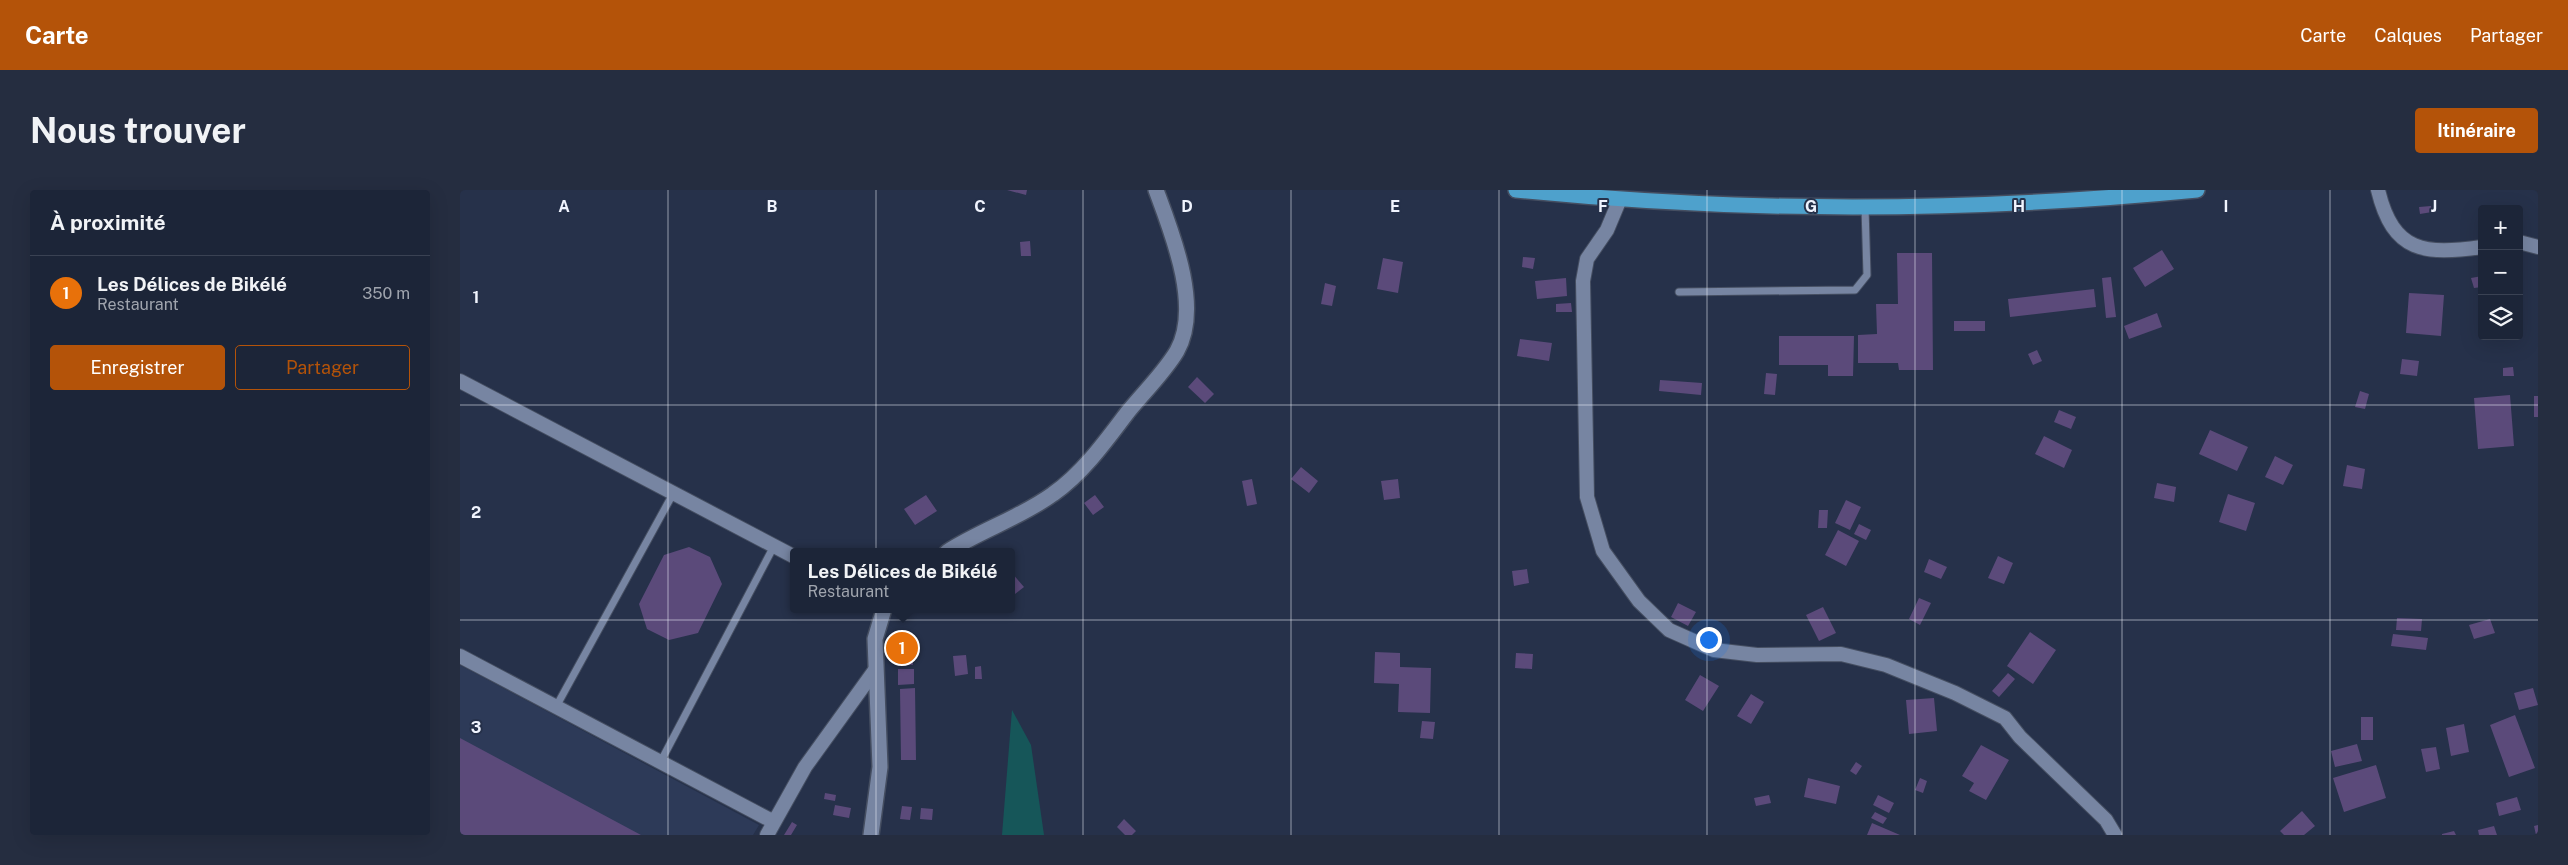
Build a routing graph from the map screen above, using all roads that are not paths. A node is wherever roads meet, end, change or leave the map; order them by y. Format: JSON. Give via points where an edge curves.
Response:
{"nodes":[{"id":1,"x":1156,"y":190,"type":"edge"},
{"id":2,"x":1516,"y":190,"type":"edge"},
{"id":3,"x":2197,"y":190,"type":"edge"},
{"id":4,"x":2378,"y":190,"type":"edge"},
{"id":5,"x":1620,"y":199,"type":"junction"},
{"id":6,"x":1865,"y":206,"type":"junction"},
{"id":7,"x":2523,"y":243,"type":"edge"},
{"id":8,"x":2478,"y":247,"type":"edge"},
{"id":9,"x":2538,"y":248,"type":"edge"},
{"id":10,"x":1679,"y":292,"type":"dead end"},
{"id":11,"x":460,"y":381,"type":"edge"},
{"id":12,"x":674,"y":492,"type":"junction"},
{"id":13,"x":774,"y":545,"type":"junction"},
{"id":14,"x":955,"y":548,"type":"edge"},
{"id":15,"x":790,"y":554,"type":"edge"},
{"id":16,"x":883,"y":613,"type":"edge"},
{"id":17,"x":460,"y":656,"type":"edge"},
{"id":18,"x":875,"y":670,"type":"junction"},
{"id":19,"x":556,"y":705,"type":"junction"},
{"id":20,"x":662,"y":761,"type":"junction"},
{"id":21,"x":774,"y":822,"type":"junction"},
{"id":22,"x":766,"y":835,"type":"edge"},
{"id":23,"x":871,"y":835,"type":"edge"},
{"id":24,"x":2115,"y":835,"type":"edge"}],
"edges":[{"from":1,"to":14,"type":"street","via":[[1174,240],[1184,288],[1185,327],[1176,352],[1071,480],[1030,509]]},
{"from":2,"to":5,"type":"highway"},
{"from":3,"to":6,"type":"highway","via":[[2061,201]]},
{"from":4,"to":8,"type":"street","via":[[2384,213],[2395,232],[2412,245],[2434,250]]},
{"from":5,"to":6,"type":"highway","via":[[1705,204]]},
{"from":5,"to":24,"type":"street","via":[[1608,230],[1587,259],[1583,281],[1587,497],[1603,551],[1639,601],[1668,630],[1714,650],[1757,655],[1841,654],[1886,665],[1978,705],[2004,718],[2106,820]]},
{"from":6,"to":10,"type":"lane","via":[[1867,275],[1855,290]]},
{"from":7,"to":9,"type":"street"},
{"from":11,"to":12,"type":"street"},
{"from":12,"to":13,"type":"street"},
{"from":12,"to":19,"type":"lane"},
{"from":13,"to":15,"type":"street"},
{"from":13,"to":20,"type":"lane"},
{"from":16,"to":18,"type":"street","via":[[875,639]]},
{"from":17,"to":19,"type":"street"},
{"from":18,"to":21,"type":"street","via":[[805,767]]},
{"from":18,"to":23,"type":"street","via":[[880,767]]},
{"from":19,"to":20,"type":"street"},
{"from":20,"to":21,"type":"street"},
{"from":21,"to":22,"type":"street"}]}
